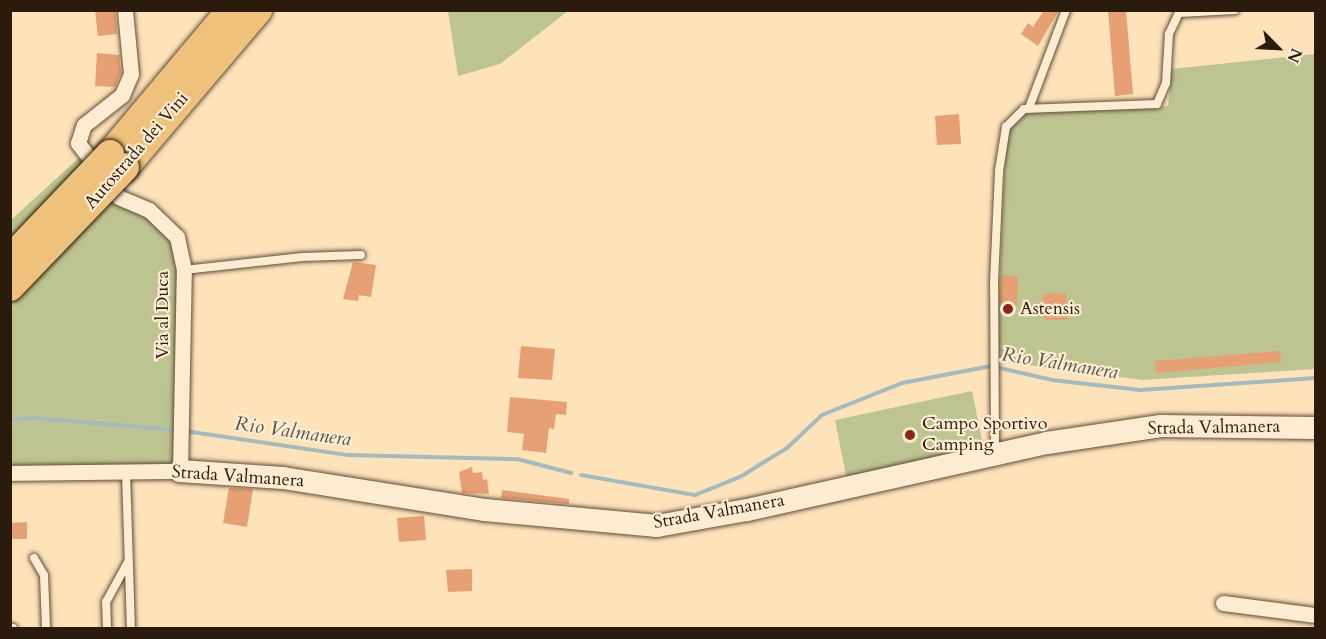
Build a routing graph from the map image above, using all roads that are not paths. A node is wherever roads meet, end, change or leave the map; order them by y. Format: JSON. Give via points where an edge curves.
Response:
{"nodes":[{"id":1,"x":124,"y":10,"type":"edge"},
{"id":2,"x":231,"y":10,"type":"edge"},
{"id":3,"x":258,"y":10,"type":"edge"},
{"id":4,"x":1066,"y":10,"type":"edge"},
{"id":5,"x":1235,"y":10,"type":"edge"},
{"id":6,"x":1180,"y":12,"type":"edge"},
{"id":7,"x":1029,"y":108,"type":"junction"},
{"id":8,"x":118,"y":161,"type":"junction"},
{"id":9,"x":361,"y":255,"type":"dead end"},
{"id":10,"x":10,"y":259,"type":"edge"},
{"id":11,"x":184,"y":270,"type":"junction"},
{"id":12,"x":10,"y":287,"type":"edge"},
{"id":13,"x":1316,"y":428,"type":"edge"},
{"id":14,"x":995,"y":455,"type":"junction"},
{"id":15,"x":180,"y":471,"type":"junction"},
{"id":16,"x":126,"y":472,"type":"junction"},
{"id":17,"x":10,"y":473,"type":"edge"},
{"id":18,"x":34,"y":558,"type":"dead end"},
{"id":19,"x":129,"y":561,"type":"junction"},
{"id":20,"x":1223,"y":603,"type":"dead end"},
{"id":21,"x":1316,"y":615,"type":"edge"},
{"id":22,"x":46,"y":628,"type":"edge"},
{"id":23,"x":107,"y":628,"type":"edge"},
{"id":24,"x":131,"y":628,"type":"edge"}],
"edges":[{"from":1,"to":11,"type":"street","name":"Via al Duca","via":[[131,74],[122,95],[84,125],[78,144],[119,197],[149,210],[177,237]]},
{"from":2,"to":8,"type":"highway","name":"Autostrada dei Vini"},
{"from":3,"to":8,"type":"highway","name":"Autostrada dei Vini"},
{"from":4,"to":7,"type":"lane"},
{"from":5,"to":6,"type":"lane"},
{"from":6,"to":7,"type":"lane","via":[[1169,34],[1166,83],[1157,104]]},
{"from":7,"to":14,"type":"lane","via":[[1011,118],[1002,136],[994,282]]},
{"from":8,"to":10,"type":"highway","name":"Autostrada dei Vini","bridge":true},
{"from":8,"to":12,"type":"highway","name":"Autostrada dei Vini","bridge":true},
{"from":9,"to":11,"type":"lane","via":[[302,256]]},
{"from":11,"to":15,"type":"street","name":"Via al Duca"},
{"from":13,"to":14,"type":"street","name":"Strada Valmanera","via":[[1161,426],[1047,442]]},
{"from":14,"to":15,"type":"street","name":"Strada Valmanera","via":[[657,526],[485,510],[283,478]]},
{"from":15,"to":16,"type":"street","name":"Strada Valmanera"},
{"from":16,"to":17,"type":"street","name":"Strada Valmanera"},
{"from":16,"to":19,"type":"lane"},
{"from":18,"to":22,"type":"lane","via":[[44,575]]},
{"from":19,"to":23,"type":"lane","via":[[105,602]]},
{"from":19,"to":24,"type":"lane"},
{"from":20,"to":21,"type":"street"}]}
